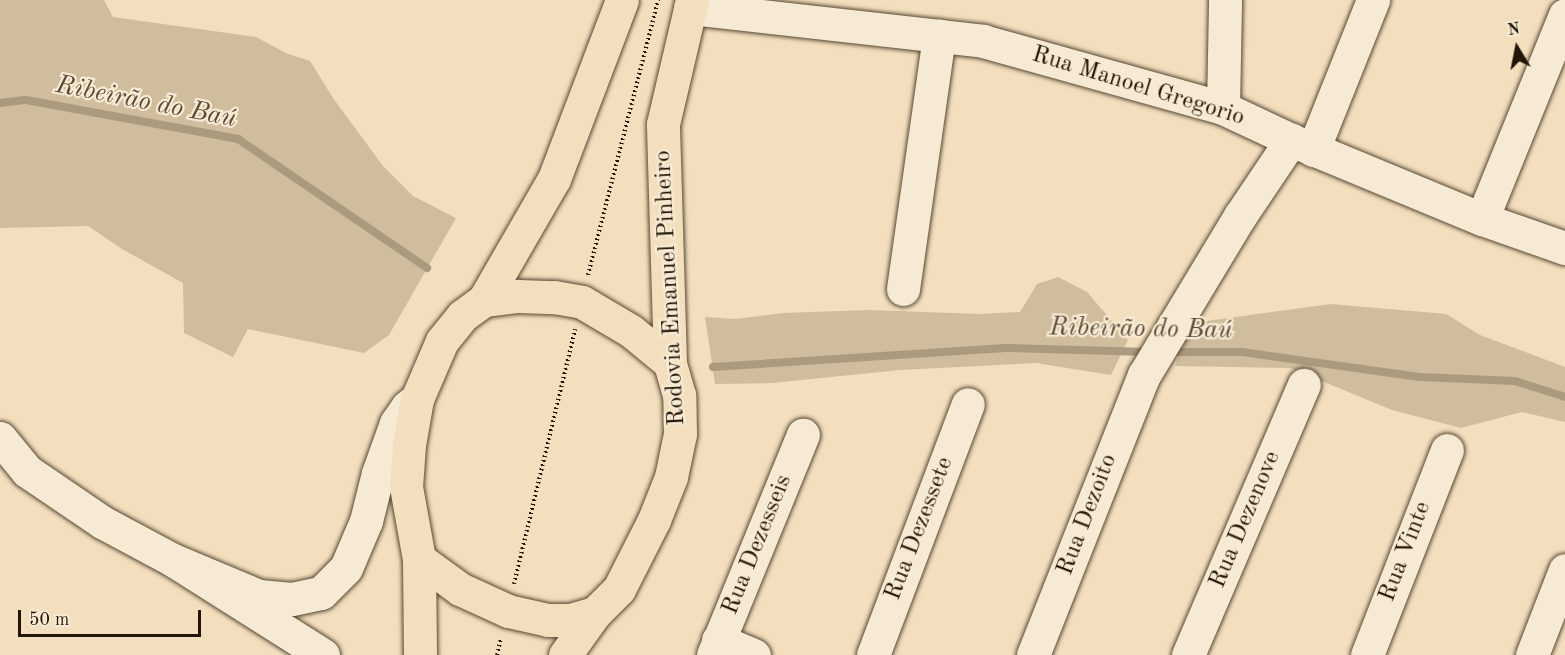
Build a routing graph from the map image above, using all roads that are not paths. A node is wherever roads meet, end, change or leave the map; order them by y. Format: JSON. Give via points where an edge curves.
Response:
{"nodes":[{"id":1,"x":622,"y":0,"type":"edge"},
{"id":2,"x":1225,"y":0,"type":"edge"},
{"id":3,"x":1373,"y":0,"type":"edge"},
{"id":4,"x":691,"y":4,"type":"edge"},
{"id":5,"x":1565,"y":15,"type":"edge"},
{"id":6,"x":939,"y":36,"type":"junction"},
{"id":7,"x":1223,"y":108,"type":"junction"},
{"id":8,"x":1302,"y":145,"type":"junction"},
{"id":9,"x":1482,"y":219,"type":"junction"},
{"id":10,"x":1565,"y":248,"type":"edge"},
{"id":11,"x":903,"y":289,"type":"dead end"},
{"id":12,"x":484,"y":300,"type":"junction"},
{"id":13,"x":670,"y":363,"type":"junction"},
{"id":14,"x":1304,"y":385,"type":"dead end"},
{"id":15,"x":417,"y":399,"type":"junction"},
{"id":16,"x":968,"y":404,"type":"dead end"},
{"id":17,"x":803,"y":435,"type":"dead end"},
{"id":18,"x":0,"y":438,"type":"edge"},
{"id":19,"x":1447,"y":450,"type":"dead end"},
{"id":20,"x":419,"y":559,"type":"junction"},
{"id":21,"x":173,"y":560,"type":"junction"},
{"id":22,"x":1565,"y":570,"type":"edge"},
{"id":23,"x":595,"y":613,"type":"junction"},
{"id":24,"x":716,"y":648,"type":"edge"},
{"id":25,"x":323,"y":655,"type":"edge"},
{"id":26,"x":420,"y":655,"type":"edge"},
{"id":27,"x":565,"y":655,"type":"edge"},
{"id":28,"x":754,"y":655,"type":"edge"},
{"id":29,"x":873,"y":655,"type":"edge"},
{"id":30,"x":1034,"y":655,"type":"edge"},
{"id":31,"x":1188,"y":655,"type":"edge"},
{"id":32,"x":1367,"y":655,"type":"edge"},
{"id":33,"x":1532,"y":655,"type":"edge"}],
"edges":[{"from":1,"to":12,"type":"main road","via":[[554,179]]},
{"from":2,"to":7,"type":"street"},
{"from":3,"to":8,"type":"street"},
{"from":4,"to":6,"type":"street","name":"Rua Manoel Gregorio"},
{"from":4,"to":13,"type":"main road","name":"Rodovia Emanuel Pinheiro","via":[[663,124]]},
{"from":5,"to":9,"type":"street"},
{"from":6,"to":7,"type":"street","name":"Rua Manoel Gregorio","via":[[983,41]]},
{"from":6,"to":11,"type":"street"},
{"from":7,"to":8,"type":"street","name":"Rua Manoel Gregorio"},
{"from":8,"to":9,"type":"street","name":"Rua Manoel Gregorio"},
{"from":8,"to":30,"type":"street","name":"Rua Dezoito","via":[[1240,216],[1144,375]]},
{"from":9,"to":10,"type":"street","name":"Rua Manoel Gregorio"},
{"from":12,"to":13,"type":"main road","via":[[518,296],[582,302],[631,331]]},
{"from":12,"to":15,"type":"main road","via":[[462,316],[442,341]]},
{"from":13,"to":23,"type":"main road","name":"Rodovia Emanuel Pinheiro","via":[[679,395],[680,434],[671,477],[619,589]]},
{"from":14,"to":31,"type":"street","name":"Rua Dezenove"},
{"from":15,"to":20,"type":"main road","via":[[406,487]]},
{"from":15,"to":21,"type":"street","via":[[396,423],[366,521],[346,568],[321,593],[292,599],[260,596]]},
{"from":16,"to":29,"type":"street","name":"Rua Dezessete"},
{"from":17,"to":24,"type":"street","name":"Rua Dezesseis"},
{"from":18,"to":21,"type":"street","via":[[27,471],[102,522]]},
{"from":19,"to":32,"type":"street","name":"Rua Vinte"},
{"from":20,"to":23,"type":"main road","via":[[460,589],[508,611],[548,620],[570,620]]},
{"from":20,"to":26,"type":"main road"},
{"from":21,"to":25,"type":"street"},
{"from":22,"to":33,"type":"street"},
{"from":23,"to":27,"type":"main road","name":"Rodovia Emanuel Pinheiro"},
{"from":24,"to":28,"type":"street"}]}
